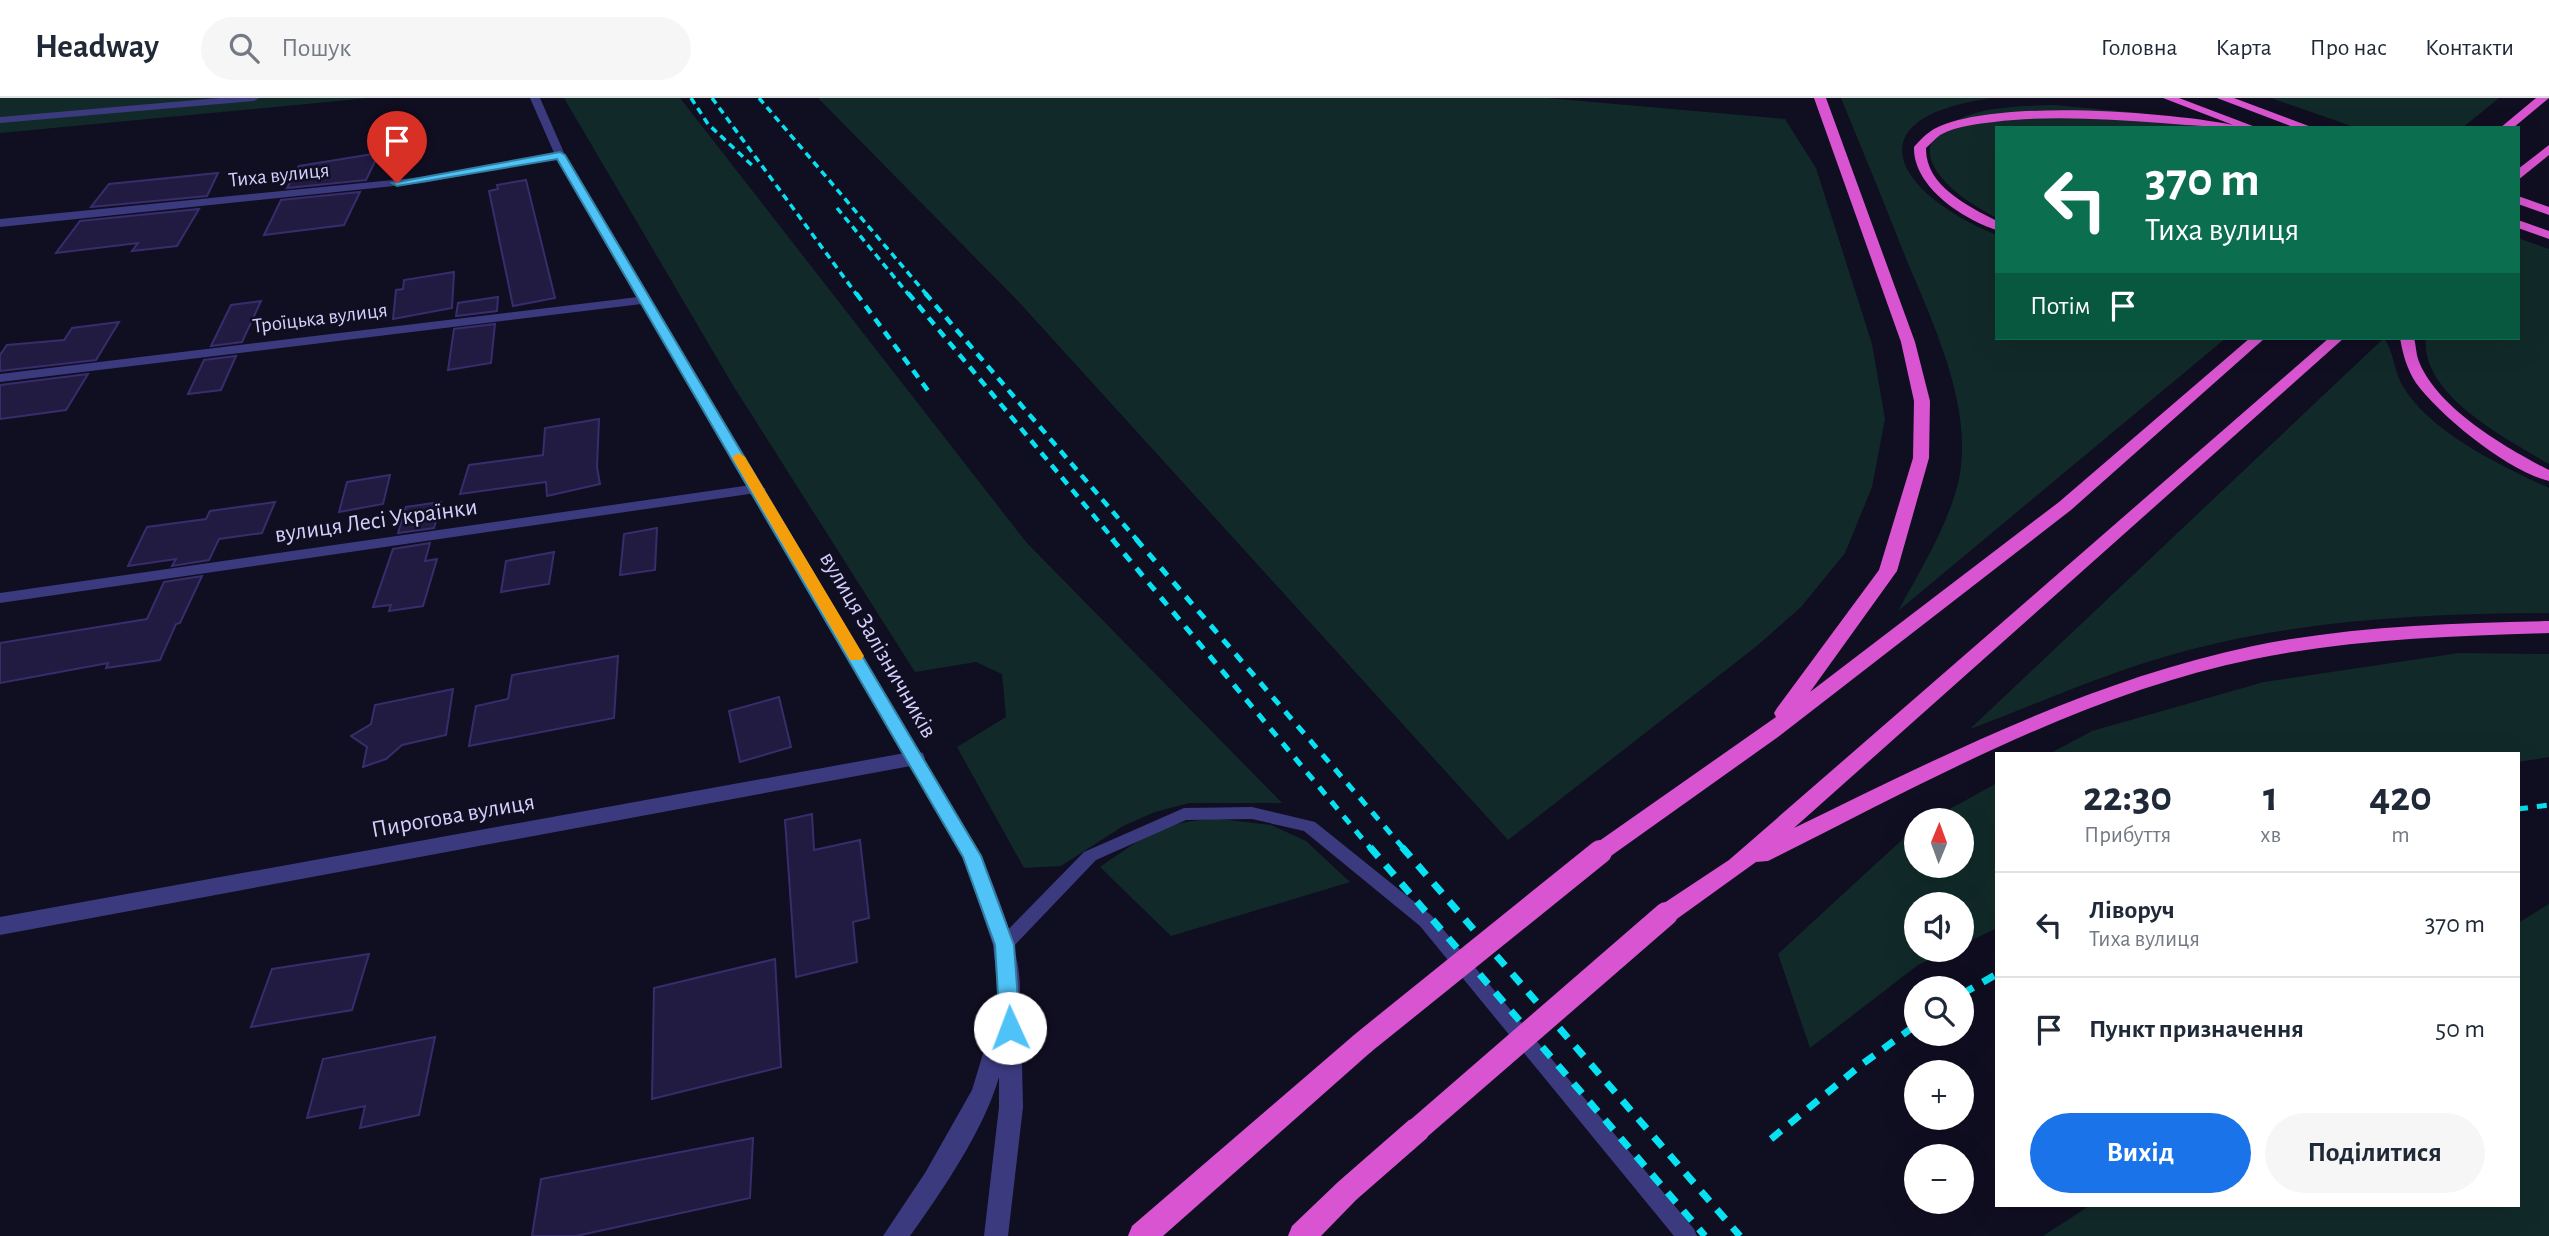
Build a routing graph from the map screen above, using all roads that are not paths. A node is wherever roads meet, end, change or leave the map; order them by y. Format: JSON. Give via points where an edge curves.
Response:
{"nodes":[{"id":1,"x":254,"y":98,"type":"edge"},
{"id":2,"x":536,"y":98,"type":"edge"},
{"id":3,"x":1820,"y":98,"type":"edge"},
{"id":4,"x":2169,"y":98,"type":"edge"},
{"id":5,"x":2223,"y":98,"type":"edge"},
{"id":6,"x":2247,"y":98,"type":"edge"},
{"id":7,"x":2543,"y":98,"type":"edge"},
{"id":8,"x":2059,"y":101,"type":"dead end"},
{"id":9,"x":2516,"y":101,"type":"dead end"},
{"id":10,"x":1980,"y":107,"type":"dead end"},
{"id":11,"x":0,"y":120,"type":"edge"},
{"id":12,"x":2221,"y":126,"type":"edge"},
{"id":13,"x":2246,"y":126,"type":"edge"},
{"id":14,"x":2304,"y":126,"type":"edge"},
{"id":15,"x":2305,"y":126,"type":"edge"},
{"id":16,"x":2508,"y":126,"type":"edge"},
{"id":17,"x":2549,"y":149,"type":"edge"},
{"id":18,"x":560,"y":155,"type":"junction"},
{"id":19,"x":2520,"y":174,"type":"edge"},
{"id":20,"x":2520,"y":201,"type":"edge"},
{"id":21,"x":2549,"y":211,"type":"edge"},
{"id":22,"x":0,"y":223,"type":"edge"},
{"id":23,"x":1995,"y":225,"type":"edge"},
{"id":24,"x":2520,"y":225,"type":"edge"},
{"id":25,"x":2549,"y":235,"type":"edge"},
{"id":26,"x":646,"y":300,"type":"junction"},
{"id":27,"x":2256,"y":340,"type":"edge"},
{"id":28,"x":2335,"y":340,"type":"edge"},
{"id":29,"x":2407,"y":340,"type":"edge"},
{"id":30,"x":0,"y":378,"type":"edge"},
{"id":31,"x":2549,"y":476,"type":"edge"},
{"id":32,"x":758,"y":489,"type":"junction"},
{"id":33,"x":0,"y":598,"type":"edge"},
{"id":34,"x":2549,"y":627,"type":"edge"},
{"id":35,"x":1770,"y":732,"type":"junction"},
{"id":36,"x":916,"y":758,"type":"junction"},
{"id":37,"x":1737,"y":866,"type":"junction"},
{"id":38,"x":0,"y":926,"type":"edge"},
{"id":39,"x":1004,"y":945,"type":"junction"},
{"id":40,"x":1010,"y":1002,"type":"junction"},
{"id":41,"x":895,"y":1236,"type":"edge"},
{"id":42,"x":996,"y":1236,"type":"edge"},
{"id":43,"x":1142,"y":1236,"type":"edge"},
{"id":44,"x":1302,"y":1236,"type":"edge"},
{"id":45,"x":1688,"y":1236,"type":"edge"}],
"edges":[{"from":1,"to":11,"type":"street"},
{"from":2,"to":18,"type":"street","name":"вулиця Залізничників"},
{"from":3,"to":35,"type":"highway","via":[[1908,342],[1922,401],[1921,458],[1888,571]]},
{"from":4,"to":13,"type":"highway"},
{"from":5,"to":14,"type":"highway"},
{"from":6,"to":15,"type":"highway"},
{"from":7,"to":16,"type":"highway"},
{"from":8,"to":12,"type":"highway"},
{"from":9,"to":16,"type":"highway"},
{"from":10,"to":23,"type":"highway","via":[[1940,121],[1924,135],[1919,151],[1923,168],[1937,187],[1959,206]]},
{"from":17,"to":19,"type":"highway"},
{"from":18,"to":22,"type":"street","name":"Тиха вулиця","via":[[423,180]]},
{"from":18,"to":26,"type":"street","name":"вулиця Залізничників"},
{"from":20,"to":21,"type":"highway"},
{"from":24,"to":25,"type":"highway"},
{"from":26,"to":30,"type":"street","name":"Троїцька вулиця"},
{"from":26,"to":32,"type":"street","name":"вулиця Залізничників"},
{"from":27,"to":35,"type":"highway","via":[[2065,506]]},
{"from":28,"to":37,"type":"highway"},
{"from":29,"to":31,"type":"highway","via":[[2420,379],[2447,408],[2486,439]]},
{"from":32,"to":33,"type":"street","name":"вулиця Лесі Українки"},
{"from":32,"to":36,"type":"street","name":"вулиця Залізничників"},
{"from":34,"to":37,"type":"highway","via":[[2423,630],[2305,643],[2214,661],[2116,690],[2018,729]]},
{"from":35,"to":43,"type":"highway","bridge":true,"via":[[1600,852],[1363,1043]]},
{"from":36,"to":38,"type":"street","name":"Пирогова вулиця"},
{"from":36,"to":39,"type":"street","name":"вулиця Залізничників","via":[[972,856]]},
{"from":37,"to":44,"type":"highway","bridge":true,"via":[[1666,914],[1347,1191]]},
{"from":39,"to":40,"type":"street","name":"вулиця Залізничників"},
{"from":39,"to":45,"type":"lane","via":[[1090,856],[1184,814],[1252,813],[1309,826],[1426,922]]},
{"from":40,"to":41,"type":"street","name":"вулиця Залізничників","via":[[983,1093],[934,1181]]},
{"from":40,"to":42,"type":"street","via":[[1011,1107]]}]}
